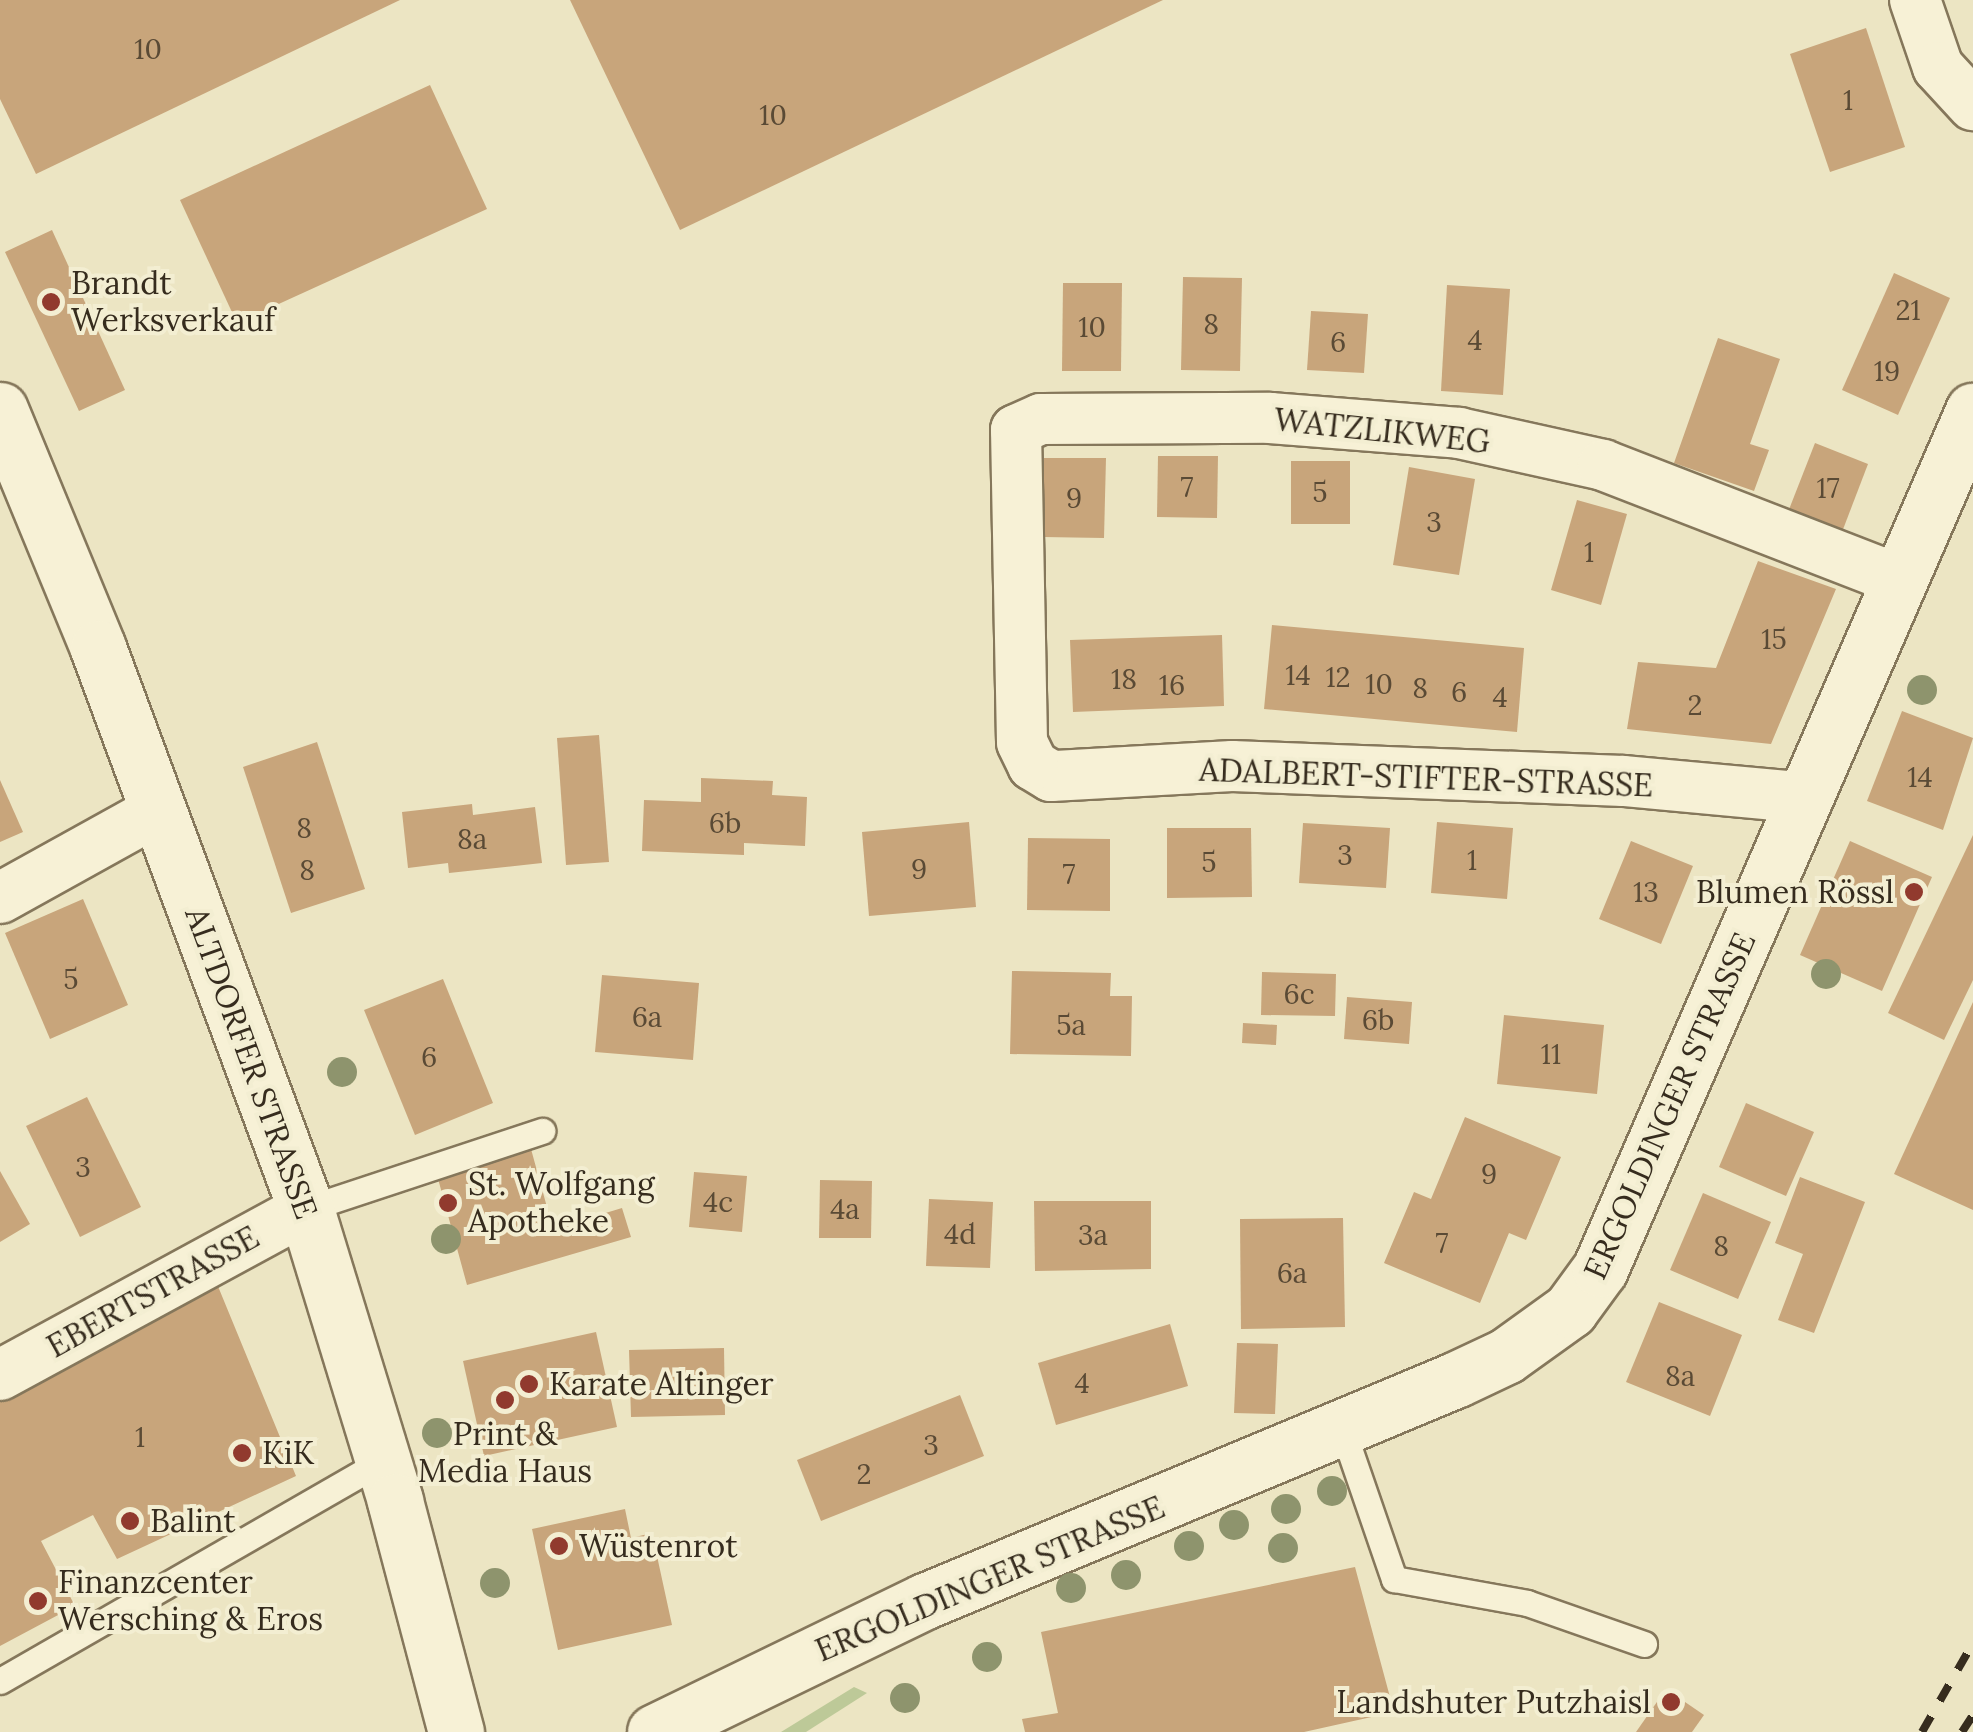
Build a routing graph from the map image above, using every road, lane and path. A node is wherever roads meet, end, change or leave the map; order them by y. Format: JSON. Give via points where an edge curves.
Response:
{"nodes":[{"id":1,"x":1915,"y":0,"type":"edge"},
{"id":2,"x":1973,"y":105,"type":"edge"},
{"id":3,"x":0,"y":410,"type":"edge"},
{"id":4,"x":1973,"y":411,"type":"edge"},
{"id":5,"x":1022,"y":424,"type":"joint"},
{"id":6,"x":1899,"y":580,"type":"junction"},
{"id":7,"x":1808,"y":798,"type":"junction"},
{"id":8,"x":160,"y":810,"type":"junction"},
{"id":9,"x":0,"y":898,"type":"edge"},
{"id":10,"x":542,"y":1131,"type":"dead end"},
{"id":11,"x":306,"y":1209,"type":"junction"},
{"id":12,"x":0,"y":1375,"type":"edge"},
{"id":13,"x":1342,"y":1428,"type":"junction"},
{"id":14,"x":383,"y":1461,"type":"junction"},
{"id":15,"x":1644,"y":1644,"type":"dead end"},
{"id":16,"x":0,"y":1681,"type":"edge"},
{"id":17,"x":456,"y":1732,"type":"edge"},
{"id":18,"x":655,"y":1732,"type":"edge"}],
"edges":[{"from":1,"to":2,"type":"street","via":[[1938,67]]},
{"from":3,"to":8,"type":"main road","name":"ALTDORFER STRASSE"},
{"from":4,"to":6,"type":"main road","name":"ERGOLDINGER STRASSE"},
{"from":5,"to":6,"type":"street","name":"WATZLIKWEG","via":[[1270,418],[1458,432],[1602,465]]},
{"from":5,"to":7,"type":"street","name":"ADALBERT-STIFTER-STRASSE","via":[[1016,439],[1022,742],[1033,765],[1050,776],[1232,766],[1622,781]]},
{"from":6,"to":7,"type":"main road","name":"ERGOLDINGER STRASSE"},
{"from":7,"to":13,"type":"main road","name":"ERGOLDINGER STRASSE","via":[[1586,1291],[1545,1332],[1506,1356]]},
{"from":8,"to":9,"type":"street"},
{"from":8,"to":11,"type":"main road","name":"ALTDORFER STRASSE"},
{"from":10,"to":11,"type":"lane"},
{"from":11,"to":12,"type":"street","name":"EBERTSTRASSE"},
{"from":11,"to":14,"type":"main road","name":"ALTDORFER STRASSE"},
{"from":13,"to":15,"type":"lane","via":[[1394,1578],[1527,1603]]},
{"from":13,"to":18,"type":"main road","name":"ERGOLDINGER STRASSE","via":[[925,1602]]},
{"from":14,"to":16,"type":"lane"},
{"from":14,"to":17,"type":"main road","name":"ALTDORFER STRASSE"}]}
